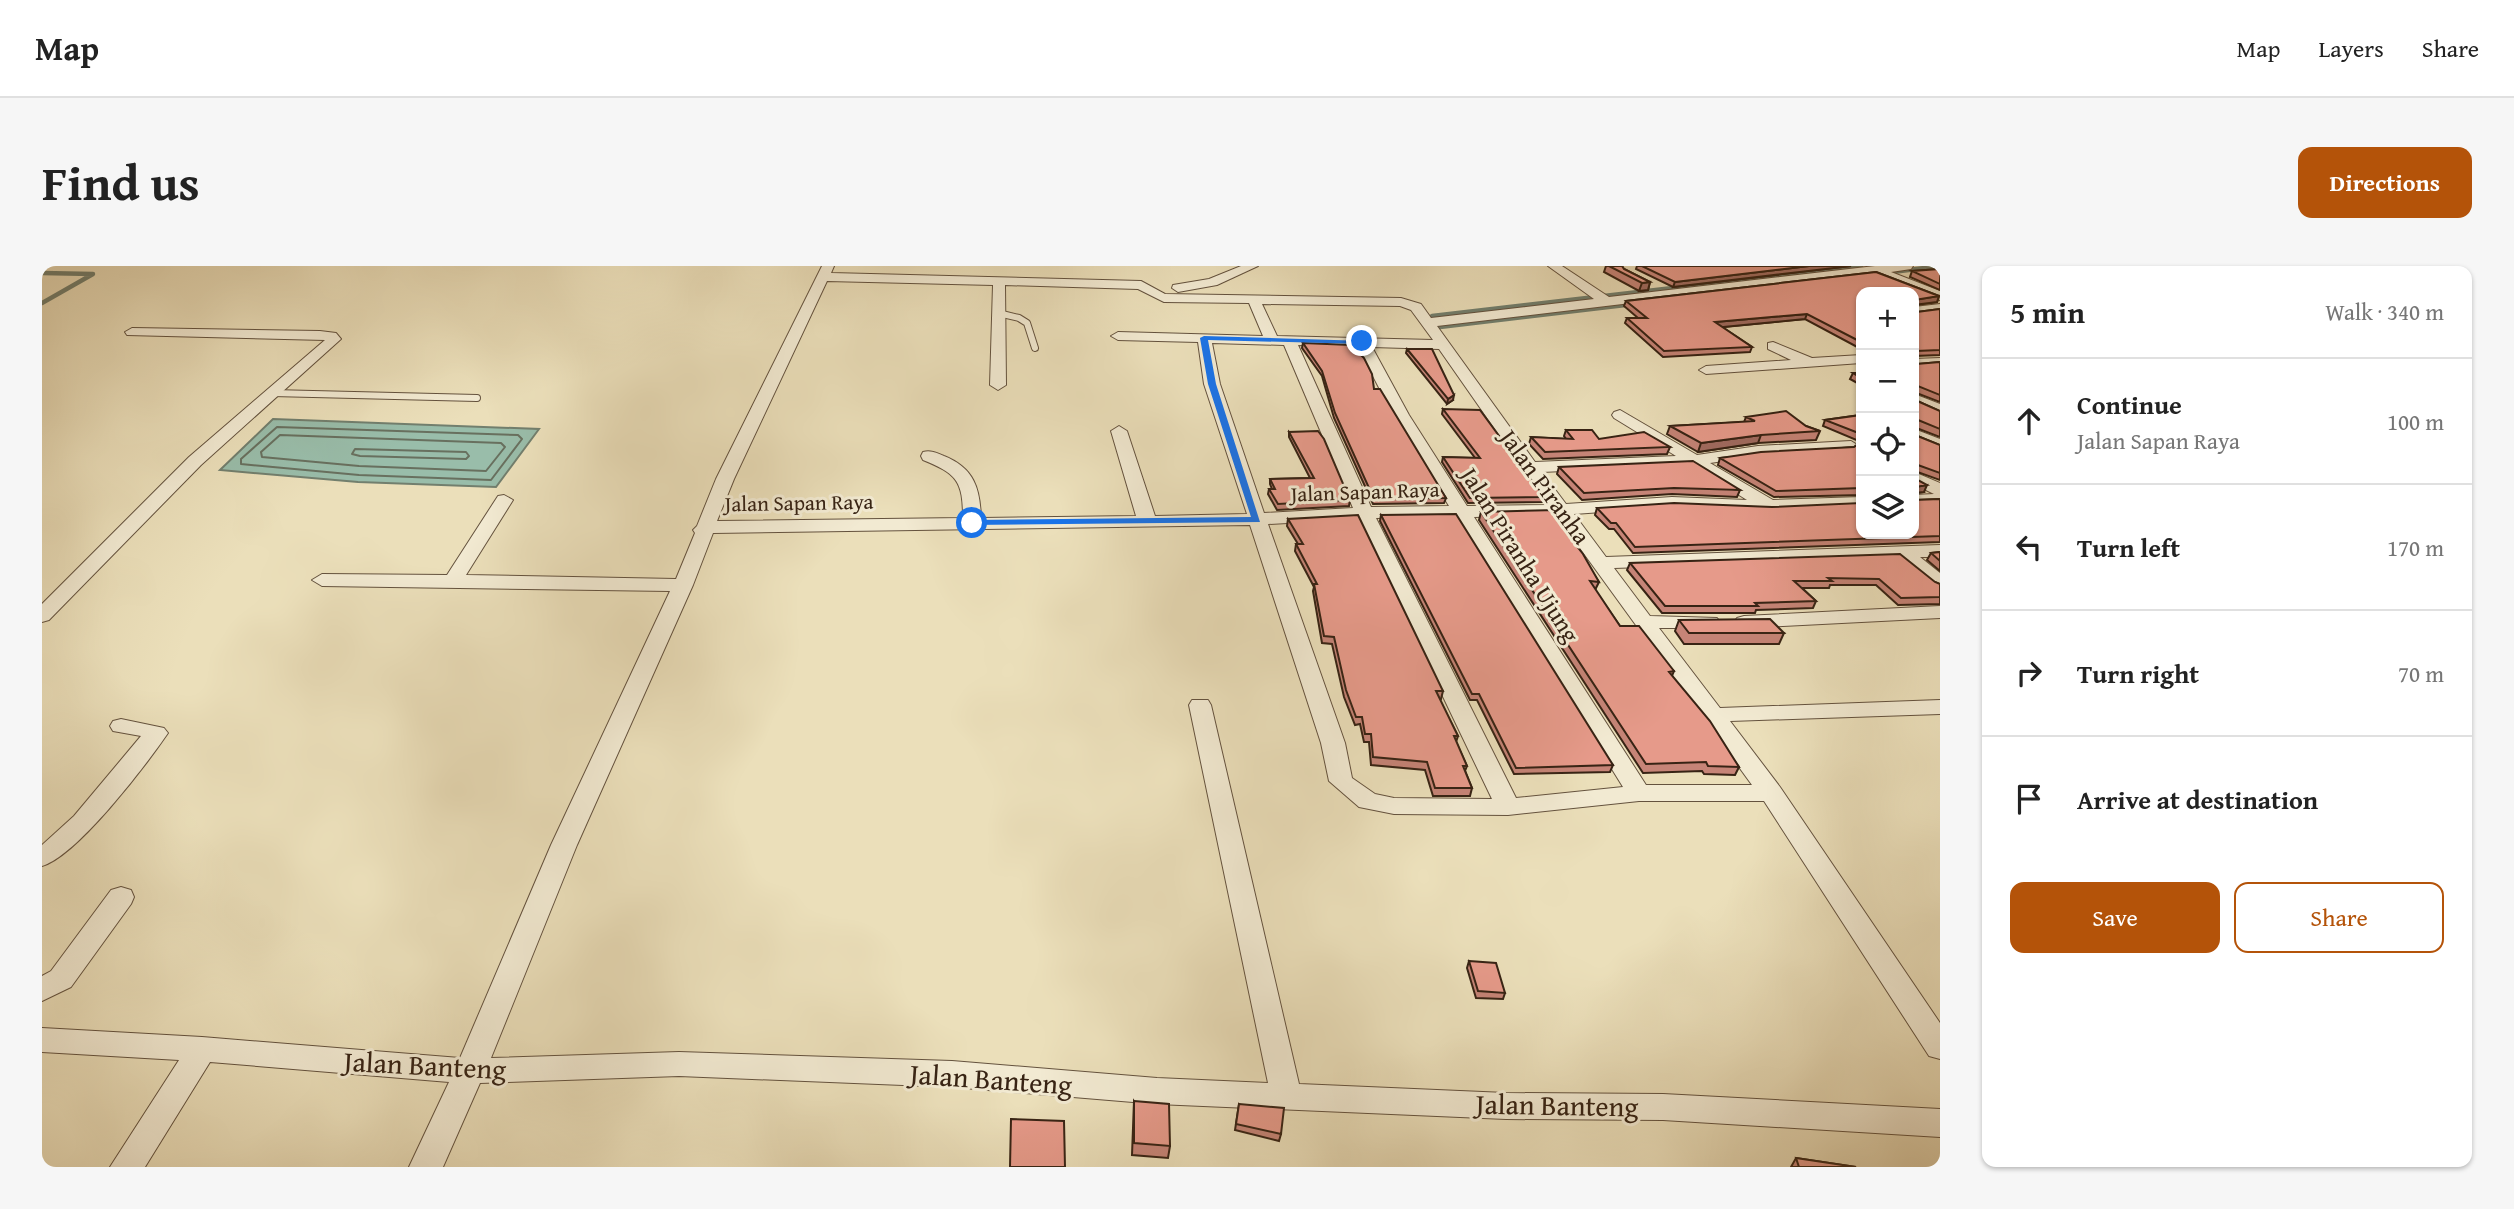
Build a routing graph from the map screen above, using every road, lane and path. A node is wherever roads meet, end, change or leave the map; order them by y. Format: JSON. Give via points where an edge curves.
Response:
{"nodes":[{"id":1,"x":1212,"y":266,"type":"edge"},
{"id":2,"x":1252,"y":266,"type":"edge"},
{"id":3,"x":1554,"y":266,"type":"edge"},
{"id":4,"x":1777,"y":266,"type":"edge"},
{"id":5,"x":1907,"y":266,"type":"edge"},
{"id":6,"x":1870,"y":268,"type":"edge"},
{"id":7,"x":826,"y":272,"type":"edge"},
{"id":8,"x":1096,"y":272,"type":"dead end"},
{"id":9,"x":1232,"y":274,"type":"junction"},
{"id":10,"x":1809,"y":279,"type":"junction"},
{"id":11,"x":999,"y":281,"type":"junction"},
{"id":12,"x":1121,"y":284,"type":"junction"},
{"id":13,"x":1650,"y":284,"type":"edge"},
{"id":14,"x":1150,"y":291,"type":"junction"},
{"id":15,"x":1671,"y":294,"type":"junction"},
{"id":16,"x":1940,"y":296,"type":"edge"},
{"id":17,"x":1254,"y":300,"type":"junction"},
{"id":18,"x":1606,"y":301,"type":"junction"},
{"id":19,"x":1940,"y":308,"type":"edge"},
{"id":20,"x":1919,"y":310,"type":"edge"},
{"id":21,"x":998,"y":313,"type":"junction"},
{"id":22,"x":1427,"y":323,"type":"junction"},
{"id":23,"x":132,"y":332,"type":"dead end"},
{"id":24,"x":1118,"y":336,"type":"dead end"},
{"id":25,"x":1204,"y":338,"type":"junction"},
{"id":26,"x":1271,"y":340,"type":"junction"},
{"id":27,"x":1289,"y":340,"type":"junction"},
{"id":28,"x":1362,"y":341,"type":"junction"},
{"id":29,"x":1442,"y":345,"type":"junction"},
{"id":30,"x":1773,"y":346,"type":"dead end"},
{"id":31,"x":1035,"y":348,"type":"dead end"},
{"id":32,"x":1856,"y":359,"type":"edge"},
{"id":33,"x":1839,"y":361,"type":"junction"},
{"id":34,"x":1940,"y":362,"type":"edge"},
{"id":35,"x":1812,"y":363,"type":"junction"},
{"id":36,"x":1919,"y":363,"type":"edge"},
{"id":37,"x":1706,"y":370,"type":"dead end"},
{"id":38,"x":1856,"y":370,"type":"edge"},
{"id":39,"x":998,"y":385,"type":"dead end"},
{"id":40,"x":272,"y":393,"type":"junction"},
{"id":41,"x":477,"y":398,"type":"dead end"},
{"id":42,"x":1919,"y":401,"type":"edge"},
{"id":43,"x":1940,"y":410,"type":"edge"},
{"id":44,"x":1619,"y":415,"type":"dead end"},
{"id":45,"x":1810,"y":429,"type":"edge"},
{"id":46,"x":1118,"y":431,"type":"dead end"},
{"id":47,"x":1919,"y":436,"type":"edge"},
{"id":48,"x":1940,"y":446,"type":"edge"},
{"id":49,"x":1856,"y":448,"type":"edge"},
{"id":50,"x":929,"y":456,"type":"dead end"},
{"id":51,"x":1695,"y":460,"type":"junction"},
{"id":52,"x":1531,"y":467,"type":"junction"},
{"id":53,"x":1919,"y":480,"type":"edge"},
{"id":54,"x":1940,"y":490,"type":"edge"},
{"id":55,"x":1940,"y":499,"type":"edge"},
{"id":56,"x":504,"y":500,"type":"dead end"},
{"id":57,"x":1919,"y":500,"type":"edge"},
{"id":58,"x":1856,"y":502,"type":"edge"},
{"id":59,"x":1769,"y":506,"type":"junction"},
{"id":60,"x":1561,"y":510,"type":"junction"},
{"id":61,"x":1462,"y":512,"type":"junction"},
{"id":62,"x":1364,"y":513,"type":"junction"},
{"id":63,"x":1257,"y":520,"type":"junction"},
{"id":64,"x":1147,"y":521,"type":"junction"},
{"id":65,"x":972,"y":523,"type":"junction"},
{"id":66,"x":702,"y":530,"type":"junction"},
{"id":67,"x":1940,"y":551,"type":"edge"},
{"id":68,"x":1903,"y":553,"type":"junction"},
{"id":69,"x":1601,"y":563,"type":"junction"},
{"id":70,"x":323,"y":580,"type":"dead end"},
{"id":71,"x":453,"y":582,"type":"junction"},
{"id":72,"x":1940,"y":583,"type":"edge"},
{"id":73,"x":682,"y":585,"type":"junction"},
{"id":74,"x":51,"y":597,"type":"edge"},
{"id":75,"x":1940,"y":612,"type":"edge"},
{"id":76,"x":42,"y":616,"type":"edge"},
{"id":77,"x":1644,"y":622,"type":"junction"},
{"id":78,"x":1200,"y":705,"type":"dead end"},
{"id":79,"x":1940,"y":706,"type":"edge"},
{"id":80,"x":1713,"y":715,"type":"junction"},
{"id":81,"x":121,"y":726,"type":"dead end"},
{"id":82,"x":1639,"y":793,"type":"junction"},
{"id":83,"x":1771,"y":793,"type":"junction"},
{"id":84,"x":1508,"y":807,"type":"junction"},
{"id":85,"x":42,"y":857,"type":"edge"},
{"id":86,"x":121,"y":897,"type":"dead end"},
{"id":87,"x":42,"y":990,"type":"edge"},
{"id":88,"x":42,"y":1040,"type":"edge"},
{"id":89,"x":1940,"y":1047,"type":"edge"},
{"id":90,"x":202,"y":1049,"type":"junction"},
{"id":91,"x":470,"y":1071,"type":"junction"},
{"id":92,"x":1286,"y":1095,"type":"junction"},
{"id":93,"x":1940,"y":1124,"type":"edge"},
{"id":94,"x":127,"y":1167,"type":"edge"},
{"id":95,"x":426,"y":1167,"type":"edge"}],
"edges":[{"from":1,"to":9,"type":"street"},
{"from":2,"to":9,"type":"street"},
{"from":3,"to":18,"type":"street"},
{"from":4,"to":10,"type":"street"},
{"from":5,"to":6,"type":"street"},
{"from":6,"to":10,"type":"street"},
{"from":6,"to":16,"type":"street"},
{"from":7,"to":11,"type":"street"},
{"from":7,"to":66,"type":"street"},
{"from":8,"to":12,"type":"street"},
{"from":9,"to":14,"type":"street","via":[[1199,285]]},
{"from":10,"to":15,"type":"street"},
{"from":11,"to":12,"type":"street"},
{"from":11,"to":21,"type":"street"},
{"from":12,"to":14,"type":"street","name":"Jalan Piranha","via":[[1141,285]]},
{"from":13,"to":15,"type":"street"},
{"from":14,"to":17,"type":"street","name":"Jalan Piranha","via":[[1164,298]]},
{"from":15,"to":18,"type":"street"},
{"from":17,"to":22,"type":"street","name":"Jalan Piranha","via":[[1401,302],[1416,307]]},
{"from":17,"to":26,"type":"street"},
{"from":18,"to":22,"type":"street"},
{"from":19,"to":20,"type":"street"},
{"from":21,"to":31,"type":"lane","via":[[1027,323]]},
{"from":21,"to":39,"type":"street"},
{"from":22,"to":29,"type":"street","name":"Jalan Piranha"},
{"from":23,"to":40,"type":"street","via":[[334,339]]},
{"from":24,"to":25,"type":"street"},
{"from":25,"to":26,"type":"street"},
{"from":25,"to":63,"type":"street","via":[[1212,384]]},
{"from":26,"to":27,"type":"street"},
{"from":27,"to":28,"type":"street"},
{"from":27,"to":62,"type":"street"},
{"from":28,"to":29,"type":"street"},
{"from":28,"to":61,"type":"street","name":"Jalan Piranha Ujung","via":[[1401,415]]},
{"from":29,"to":52,"type":"street","name":"Jalan Piranha"},
{"from":30,"to":35,"type":"street"},
{"from":32,"to":33,"type":"street"},
{"from":33,"to":35,"type":"street"},
{"from":33,"to":38,"type":"street"},
{"from":34,"to":36,"type":"street"},
{"from":35,"to":37,"type":"street"},
{"from":40,"to":41,"type":"lane"},
{"from":40,"to":74,"type":"street"},
{"from":42,"to":43,"type":"street"},
{"from":44,"to":51,"type":"street"},
{"from":45,"to":49,"type":"street"},
{"from":46,"to":64,"type":"street"},
{"from":47,"to":48,"type":"street"},
{"from":49,"to":51,"type":"street","via":[[1758,451]]},
{"from":50,"to":65,"type":"street","via":[[967,478]]},
{"from":51,"to":52,"type":"street"},
{"from":51,"to":59,"type":"street"},
{"from":52,"to":60,"type":"street","name":"Jalan Piranha"},
{"from":53,"to":54,"type":"street"},
{"from":55,"to":57,"type":"street"},
{"from":56,"to":71,"type":"street"},
{"from":58,"to":59,"type":"street","name":"Jalan Sapan Raya"},
{"from":59,"to":60,"type":"street","name":"Jalan Sapan Raya","via":[[1672,502]]},
{"from":60,"to":61,"type":"street","name":"Jalan Sapan Raya"},
{"from":60,"to":69,"type":"street","name":"Jalan Piranha"},
{"from":61,"to":62,"type":"street","name":"Jalan Sapan Raya"},
{"from":61,"to":82,"type":"street","name":"Jalan Piranha Ujung"},
{"from":62,"to":63,"type":"street","name":"Jalan Sapan Raya"},
{"from":62,"to":84,"type":"street"},
{"from":63,"to":64,"type":"street","name":"Jalan Sapan Raya"},
{"from":63,"to":84,"type":"street","via":[[1333,743],[1341,782],[1368,801],[1394,806]]},
{"from":64,"to":65,"type":"street","name":"Jalan Sapan Raya"},
{"from":65,"to":66,"type":"street","name":"Jalan Sapan Raya"},
{"from":66,"to":73,"type":"street"},
{"from":67,"to":68,"type":"street"},
{"from":68,"to":69,"type":"street"},
{"from":68,"to":72,"type":"street"},
{"from":69,"to":77,"type":"street","name":"Jalan Piranha"},
{"from":70,"to":71,"type":"street"},
{"from":71,"to":73,"type":"street"},
{"from":73,"to":91,"type":"street","via":[[564,845]]},
{"from":74,"to":76,"type":"street"},
{"from":75,"to":77,"type":"street"},
{"from":77,"to":80,"type":"street","name":"Jalan Piranha"},
{"from":78,"to":92,"type":"street"},
{"from":79,"to":80,"type":"street"},
{"from":80,"to":83,"type":"street","name":"Jalan Piranha"},
{"from":81,"to":85,"type":"street","via":[[156,733],[83,821]]},
{"from":82,"to":83,"type":"street"},
{"from":82,"to":84,"type":"street"},
{"from":83,"to":89,"type":"street","name":"Jalan Piranha"},
{"from":86,"to":87,"type":"street","via":[[61,979]]},
{"from":88,"to":90,"type":"street","name":"Jalan Banteng"},
{"from":90,"to":91,"type":"street","name":"Jalan Banteng"},
{"from":90,"to":94,"type":"street"},
{"from":91,"to":92,"type":"street","name":"Jalan Banteng","via":[[679,1064],[951,1074],[1157,1091]]},
{"from":91,"to":95,"type":"street"},
{"from":92,"to":93,"type":"street","name":"Jalan Banteng","via":[[1506,1106],[1663,1107]]}]}
